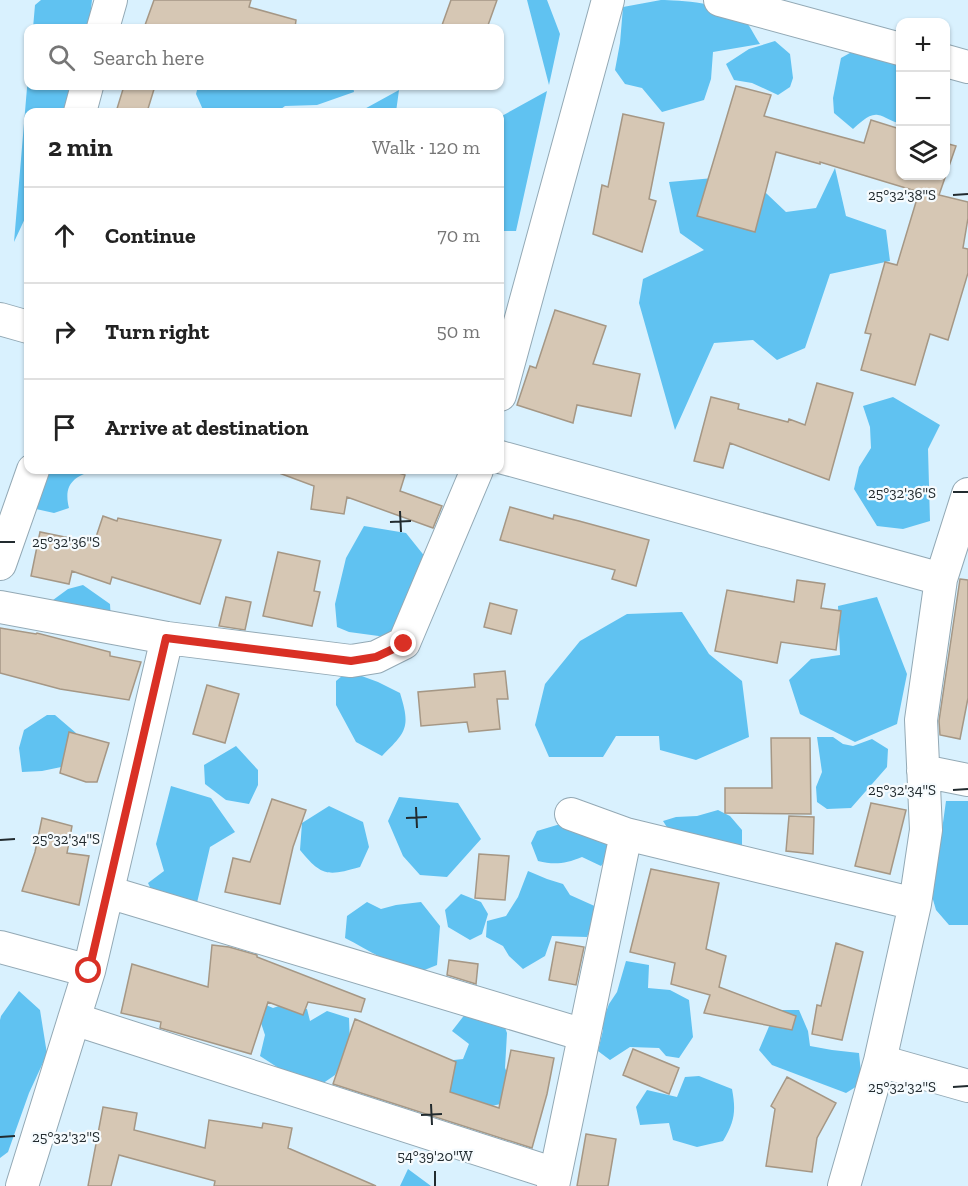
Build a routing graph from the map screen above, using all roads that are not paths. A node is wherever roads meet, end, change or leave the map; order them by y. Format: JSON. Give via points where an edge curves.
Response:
{"nodes":[{"id":1,"x":111,"y":0,"type":"edge"},
{"id":2,"x":608,"y":0,"type":"edge"},
{"id":3,"x":720,"y":0,"type":"edge"},
{"id":4,"x":104,"y":24,"type":"edge"},
{"id":5,"x":896,"y":48,"type":"edge"},
{"id":6,"x":950,"y":62,"type":"edge"},
{"id":7,"x":968,"y":67,"type":"edge"},
{"id":8,"x":86,"y":90,"type":"edge"},
{"id":9,"x":81,"y":108,"type":"edge"},
{"id":10,"x":504,"y":380,"type":"edge"},
{"id":11,"x":504,"y":458,"type":"edge"},
{"id":12,"x":32,"y":474,"type":"edge"},
{"id":13,"x":475,"y":474,"type":"edge"},
{"id":14,"x":968,"y":494,"type":"edge"},
{"id":15,"x":0,"y":564,"type":"edge"},
{"id":16,"x":941,"y":579,"type":"junction"},
{"id":17,"x":0,"y":607,"type":"edge"},
{"id":18,"x":166,"y":638,"type":"junction"},
{"id":19,"x":923,"y":771,"type":"junction"},
{"id":20,"x":968,"y":780,"type":"edge"},
{"id":21,"x":570,"y":814,"type":"dead end"},
{"id":22,"x":626,"y":834,"type":"junction"},
{"id":23,"x":108,"y":892,"type":"junction"},
{"id":24,"x":915,"y":904,"type":"junction"},
{"id":25,"x":0,"y":947,"type":"edge"},
{"id":26,"x":89,"y":971,"type":"junction"},
{"id":27,"x":74,"y":1019,"type":"junction"},
{"id":28,"x":584,"y":1035,"type":"junction"},
{"id":29,"x":880,"y":1061,"type":"junction"},
{"id":30,"x":968,"y":1086,"type":"edge"},
{"id":31,"x":554,"y":1180,"type":"edge"},
{"id":32,"x":22,"y":1186,"type":"edge"},
{"id":33,"x":844,"y":1186,"type":"edge"}],
"edges":[{"from":1,"to":4,"type":"street"},
{"from":2,"to":10,"type":"street"},
{"from":3,"to":5,"type":"street"},
{"from":6,"to":7,"type":"street"},
{"from":8,"to":9,"type":"street"},
{"from":11,"to":16,"type":"street"},
{"from":12,"to":15,"type":"street"},
{"from":13,"to":18,"type":"street","via":[[404,644],[376,657],[351,661]]},
{"from":14,"to":16,"type":"street"},
{"from":16,"to":19,"type":"street","via":[[921,720]]},
{"from":17,"to":18,"type":"street"},
{"from":18,"to":23,"type":"street"},
{"from":19,"to":20,"type":"street"},
{"from":19,"to":24,"type":"street","via":[[926,830]]},
{"from":21,"to":22,"type":"street"},
{"from":22,"to":24,"type":"street"},
{"from":22,"to":28,"type":"street"},
{"from":23,"to":26,"type":"street"},
{"from":23,"to":28,"type":"street"},
{"from":24,"to":29,"type":"street"},
{"from":25,"to":26,"type":"street"},
{"from":26,"to":27,"type":"street"},
{"from":27,"to":31,"type":"street"},
{"from":27,"to":32,"type":"street"},
{"from":28,"to":31,"type":"street"},
{"from":29,"to":30,"type":"street"},
{"from":29,"to":33,"type":"street"}]}
